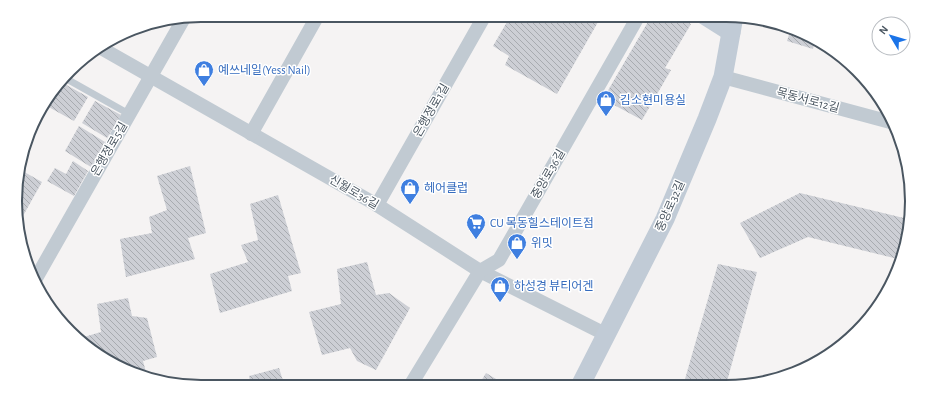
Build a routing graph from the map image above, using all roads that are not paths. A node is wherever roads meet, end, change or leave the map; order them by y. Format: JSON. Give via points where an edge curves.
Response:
{"nodes":[{"id":1,"x":314,"y":22,"type":"edge"},
{"id":2,"x":481,"y":22,"type":"edge"},
{"id":3,"x":635,"y":22,"type":"edge"},
{"id":4,"x":181,"y":23,"type":"edge"},
{"id":5,"x":732,"y":24,"type":"edge"},
{"id":6,"x":105,"y":50,"type":"edge"},
{"id":7,"x":151,"y":77,"type":"junction"},
{"id":8,"x":723,"y":77,"type":"junction"},
{"id":9,"x":69,"y":80,"type":"edge"},
{"id":10,"x":129,"y":114,"type":"junction"},
{"id":11,"x":886,"y":121,"type":"edge"},
{"id":12,"x":251,"y":134,"type":"junction"},
{"id":13,"x":377,"y":205,"type":"junction"},
{"id":14,"x":480,"y":271,"type":"junction"},
{"id":15,"x":38,"y":274,"type":"edge"},
{"id":16,"x":607,"y":335,"type":"junction"},
{"id":17,"x":414,"y":380,"type":"edge"},
{"id":18,"x":583,"y":380,"type":"edge"}],
"edges":[{"from":1,"to":12,"type":"street"},
{"from":2,"to":13,"type":"street","name":"은행정로1길"},
{"from":3,"to":14,"type":"street","name":"중앙로36길","via":[[499,260]]},
{"from":4,"to":7,"type":"street","name":"은행정로5길"},
{"from":5,"to":8,"type":"street","name":"중앙로32길"},
{"from":6,"to":7,"type":"street","name":"신월로36길"},
{"from":7,"to":10,"type":"street","name":"은행정로5길"},
{"from":7,"to":12,"type":"street","name":"신월로36길"},
{"from":8,"to":11,"type":"street","name":"목동서로12길"},
{"from":8,"to":16,"type":"street","name":"중앙로32길","via":[[665,219]]},
{"from":9,"to":10,"type":"lane"},
{"from":10,"to":15,"type":"street","name":"은행정로5길"},
{"from":12,"to":13,"type":"street","name":"신월로36길"},
{"from":13,"to":14,"type":"street","name":"신월로36길"},
{"from":14,"to":16,"type":"street","name":"신월로36길"},
{"from":14,"to":17,"type":"street","name":"중앙로36길"},
{"from":16,"to":18,"type":"street","name":"중앙로32길"}]}
